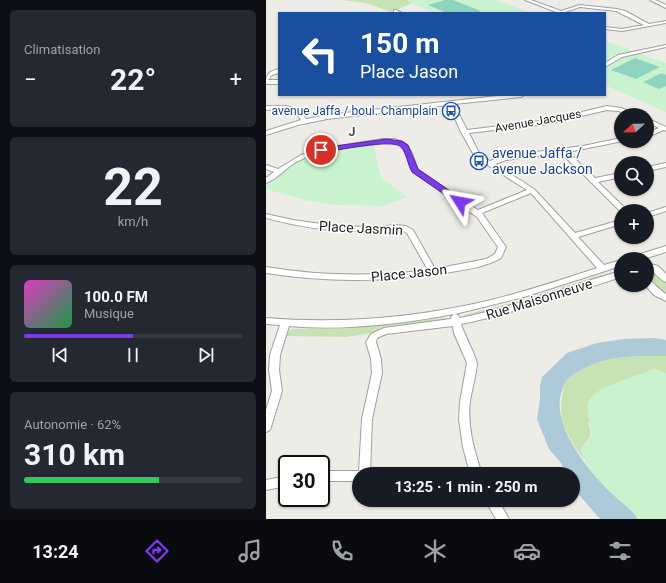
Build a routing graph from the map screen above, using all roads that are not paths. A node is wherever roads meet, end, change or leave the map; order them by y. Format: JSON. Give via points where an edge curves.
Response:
{"nodes":[{"id":1,"x":527,"y":0,"type":"edge"},
{"id":2,"x":652,"y":0,"type":"edge"},
{"id":3,"x":666,"y":7,"type":"edge"},
{"id":4,"x":562,"y":12,"type":"edge"},
{"id":5,"x":666,"y":22,"type":"edge"},
{"id":6,"x":648,"y":25,"type":"junction"},
{"id":7,"x":606,"y":28,"type":"edge"},
{"id":8,"x":666,"y":46,"type":"edge"},
{"id":9,"x":606,"y":64,"type":"edge"},
{"id":10,"x":278,"y":72,"type":"edge"},
{"id":11,"x":266,"y":81,"type":"edge"},
{"id":12,"x":278,"y":82,"type":"edge"},
{"id":13,"x":512,"y":96,"type":"edge"},
{"id":14,"x":451,"y":103,"type":"junction"},
{"id":15,"x":266,"y":108,"type":"edge"},
{"id":16,"x":614,"y":108,"type":"edge"},
{"id":17,"x":304,"y":121,"type":"junction"},
{"id":18,"x":654,"y":123,"type":"edge"},
{"id":19,"x":665,"y":128,"type":"edge"},
{"id":20,"x":464,"y":132,"type":"junction"},
{"id":21,"x":654,"y":132,"type":"edge"},
{"id":22,"x":266,"y":133,"type":"edge"},
{"id":23,"x":614,"y":141,"type":"edge"},
{"id":24,"x":562,"y":150,"type":"junction"},
{"id":25,"x":490,"y":164,"type":"junction"},
{"id":26,"x":666,"y":165,"type":"edge"},
{"id":27,"x":266,"y":167,"type":"edge"},
{"id":28,"x":654,"y":168,"type":"edge"},
{"id":29,"x":279,"y":171,"type":"junction"},
{"id":30,"x":614,"y":176,"type":"edge"},
{"id":31,"x":266,"y":180,"type":"edge"},
{"id":32,"x":592,"y":181,"type":"junction"},
{"id":33,"x":532,"y":190,"type":"junction"},
{"id":34,"x":617,"y":204,"type":"edge"},
{"id":35,"x":666,"y":209,"type":"edge"},
{"id":36,"x":477,"y":213,"type":"junction"},
{"id":37,"x":654,"y":213,"type":"edge"},
{"id":38,"x":266,"y":216,"type":"edge"},
{"id":39,"x":614,"y":224,"type":"edge"},
{"id":40,"x":573,"y":236,"type":"junction"},
{"id":41,"x":666,"y":249,"type":"edge"},
{"id":42,"x":654,"y":253,"type":"edge"},
{"id":43,"x":614,"y":265,"type":"edge"},
{"id":44,"x":654,"y":268,"type":"edge"},
{"id":45,"x":603,"y":269,"type":"junction"},
{"id":46,"x":266,"y":270,"type":"edge"},
{"id":47,"x":433,"y":272,"type":"junction"},
{"id":48,"x":614,"y":276,"type":"edge"},
{"id":49,"x":666,"y":279,"type":"edge"},
{"id":50,"x":654,"y":290,"type":"edge"},
{"id":51,"x":666,"y":298,"type":"edge"},
{"id":52,"x":453,"y":311,"type":"junction"},
{"id":53,"x":266,"y":321,"type":"edge"},
{"id":54,"x":456,"y":322,"type":"junction"},
{"id":55,"x":286,"y":323,"type":"junction"},
{"id":56,"x":270,"y":377,"type":"edge"},
{"id":57,"x":266,"y":428,"type":"edge"},
{"id":58,"x":364,"y":467,"type":"edge"},
{"id":59,"x":474,"y":467,"type":"edge"},
{"id":60,"x":330,"y":476,"type":"edge"},
{"id":61,"x":352,"y":476,"type":"edge"},
{"id":62,"x":278,"y":483,"type":"edge"},
{"id":63,"x":266,"y":485,"type":"edge"},
{"id":64,"x":495,"y":507,"type":"edge"},
{"id":65,"x":503,"y":519,"type":"edge"}],
"edges":[{"from":1,"to":4,"type":"street"},
{"from":2,"to":3,"type":"street"},
{"from":4,"to":6,"type":"street","via":[[580,6],[617,10]]},
{"from":5,"to":6,"type":"street"},
{"from":6,"to":7,"type":"street","via":[[619,30]]},
{"from":8,"to":9,"type":"street","via":[[620,56]]},
{"from":10,"to":11,"type":"street","via":[[269,76]]},
{"from":11,"to":12,"type":"street"},
{"from":13,"to":14,"type":"street"},
{"from":14,"to":17,"type":"street"},
{"from":14,"to":20,"type":"street"},
{"from":15,"to":17,"type":"street","via":[[295,109]]},
{"from":16,"to":20,"type":"street","name":"Avenue Jacques","via":[[543,123]]},
{"from":17,"to":22,"type":"street"},
{"from":18,"to":19,"type":"street"},
{"from":19,"to":21,"type":"street"},
{"from":20,"to":25,"type":"street","via":[[475,154]]},
{"from":23,"to":24,"type":"street"},
{"from":24,"to":25,"type":"street","via":[[505,158]]},
{"from":24,"to":32,"type":"street"},
{"from":25,"to":33,"type":"street"},
{"from":26,"to":28,"type":"street"},
{"from":27,"to":29,"type":"street"},
{"from":29,"to":31,"type":"street","name":"Place Jason"},
{"from":29,"to":36,"type":"street","name":"Place Jason","via":[[295,160],[321,150],[396,141],[406,147],[415,171]]},
{"from":30,"to":32,"type":"street"},
{"from":32,"to":34,"type":"street"},
{"from":33,"to":36,"type":"street"},
{"from":33,"to":40,"type":"street"},
{"from":35,"to":37,"type":"street"},
{"from":36,"to":47,"type":"street","name":"Place Jason","via":[[500,243],[500,254],[482,262]]},
{"from":38,"to":47,"type":"street","name":"Place Jasmin","via":[[328,227],[406,229]]},
{"from":39,"to":40,"type":"street"},
{"from":40,"to":45,"type":"street"},
{"from":41,"to":42,"type":"street"},
{"from":43,"to":45,"type":"street"},
{"from":44,"to":49,"type":"street"},
{"from":45,"to":52,"type":"street","via":[[512,298]]},
{"from":46,"to":47,"type":"street","name":"Place Jason","via":[[296,275],[352,278]]},
{"from":48,"to":54,"type":"street","name":"Rue Maisonneuve","via":[[510,310]]},
{"from":50,"to":51,"type":"street"},
{"from":52,"to":54,"type":"street"},
{"from":52,"to":55,"type":"street","via":[[352,323]]},
{"from":53,"to":55,"type":"street"},
{"from":54,"to":58,"type":"street","name":"Rue Maisonneuve","via":[[384,331],[377,333],[372,339],[377,372],[367,419]]},
{"from":54,"to":59,"type":"street","via":[[472,363],[464,420]]},
{"from":55,"to":56,"type":"street"},
{"from":56,"to":57,"type":"street","via":[[276,394]]},
{"from":60,"to":61,"type":"street"},
{"from":62,"to":63,"type":"street"},
{"from":64,"to":65,"type":"street"}]}
